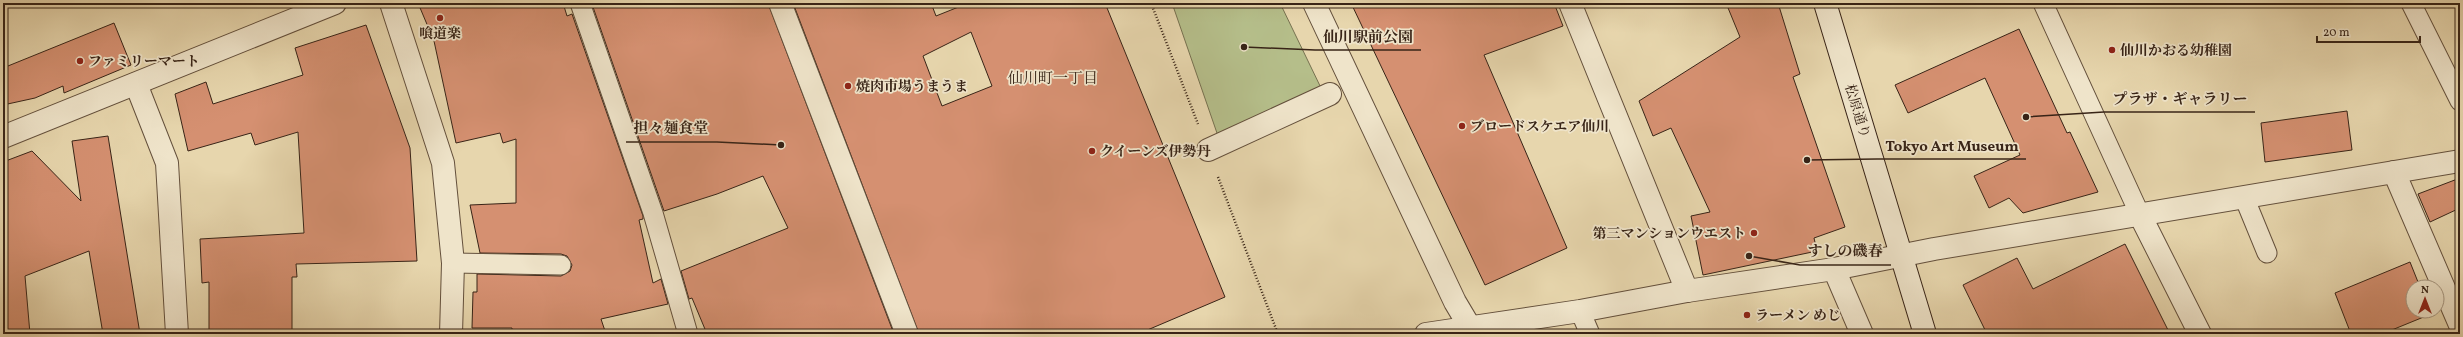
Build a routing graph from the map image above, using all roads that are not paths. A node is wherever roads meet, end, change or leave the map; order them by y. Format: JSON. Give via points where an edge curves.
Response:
{"nodes":[{"id":1,"x":335,"y":3,"type":"edge"},
{"id":2,"x":390,"y":3,"type":"edge"},
{"id":3,"x":580,"y":3,"type":"edge"},
{"id":4,"x":780,"y":3,"type":"edge"},
{"id":5,"x":1314,"y":3,"type":"edge"},
{"id":6,"x":1570,"y":3,"type":"edge"},
{"id":7,"x":1825,"y":3,"type":"edge"},
{"id":8,"x":2043,"y":3,"type":"edge"},
{"id":9,"x":2411,"y":3,"type":"edge"},
{"id":10,"x":136,"y":84,"type":"junction"},
{"id":11,"x":1330,"y":94,"type":"dead end"},
{"id":12,"x":2460,"y":101,"type":"edge"},
{"id":13,"x":3,"y":137,"type":"edge"},
{"id":14,"x":1208,"y":150,"type":"dead end"},
{"id":15,"x":2460,"y":161,"type":"edge"},
{"id":16,"x":2394,"y":172,"type":"junction"},
{"id":17,"x":2244,"y":197,"type":"junction"},
{"id":18,"x":2140,"y":214,"type":"junction"},
{"id":19,"x":2267,"y":253,"type":"dead end"},
{"id":20,"x":1902,"y":256,"type":"junction"},
{"id":21,"x":453,"y":263,"type":"junction"},
{"id":22,"x":561,"y":265,"type":"dead end"},
{"id":23,"x":1834,"y":269,"type":"junction"},
{"id":24,"x":1687,"y":291,"type":"junction"},
{"id":25,"x":1580,"y":311,"type":"junction"},
{"id":26,"x":2460,"y":325,"type":"edge"},
{"id":27,"x":1471,"y":331,"type":"edge"},
{"id":28,"x":177,"y":334,"type":"edge"},
{"id":29,"x":451,"y":334,"type":"edge"},
{"id":30,"x":688,"y":334,"type":"edge"},
{"id":31,"x":907,"y":334,"type":"edge"},
{"id":32,"x":1426,"y":334,"type":"edge"},
{"id":33,"x":1590,"y":334,"type":"edge"},
{"id":34,"x":1862,"y":334,"type":"edge"},
{"id":35,"x":1925,"y":334,"type":"edge"},
{"id":36,"x":2200,"y":334,"type":"edge"}],
"edges":[{"from":1,"to":10,"type":"street"},
{"from":2,"to":21,"type":"street","via":[[443,163]]},
{"from":3,"to":30,"type":"lane","via":[[653,213]]},
{"from":4,"to":31,"type":"street"},
{"from":5,"to":27,"type":"street"},
{"from":6,"to":24,"type":"street"},
{"from":7,"to":20,"type":"street","name":"松原通り"},
{"from":8,"to":18,"type":"lane"},
{"from":9,"to":12,"type":"lane"},
{"from":10,"to":13,"type":"street"},
{"from":10,"to":28,"type":"street","via":[[167,163]]},
{"from":11,"to":14,"type":"street"},
{"from":15,"to":16,"type":"street"},
{"from":16,"to":17,"type":"street"},
{"from":16,"to":26,"type":"street"},
{"from":17,"to":18,"type":"street"},
{"from":17,"to":19,"type":"lane"},
{"from":18,"to":20,"type":"street"},
{"from":18,"to":36,"type":"street"},
{"from":20,"to":23,"type":"street"},
{"from":20,"to":35,"type":"street","name":"松原通り"},
{"from":21,"to":22,"type":"lane"},
{"from":21,"to":29,"type":"street"},
{"from":23,"to":24,"type":"street"},
{"from":23,"to":34,"type":"street"},
{"from":24,"to":25,"type":"street"},
{"from":25,"to":27,"type":"street"},
{"from":25,"to":33,"type":"lane"},
{"from":27,"to":32,"type":"street"}]}
